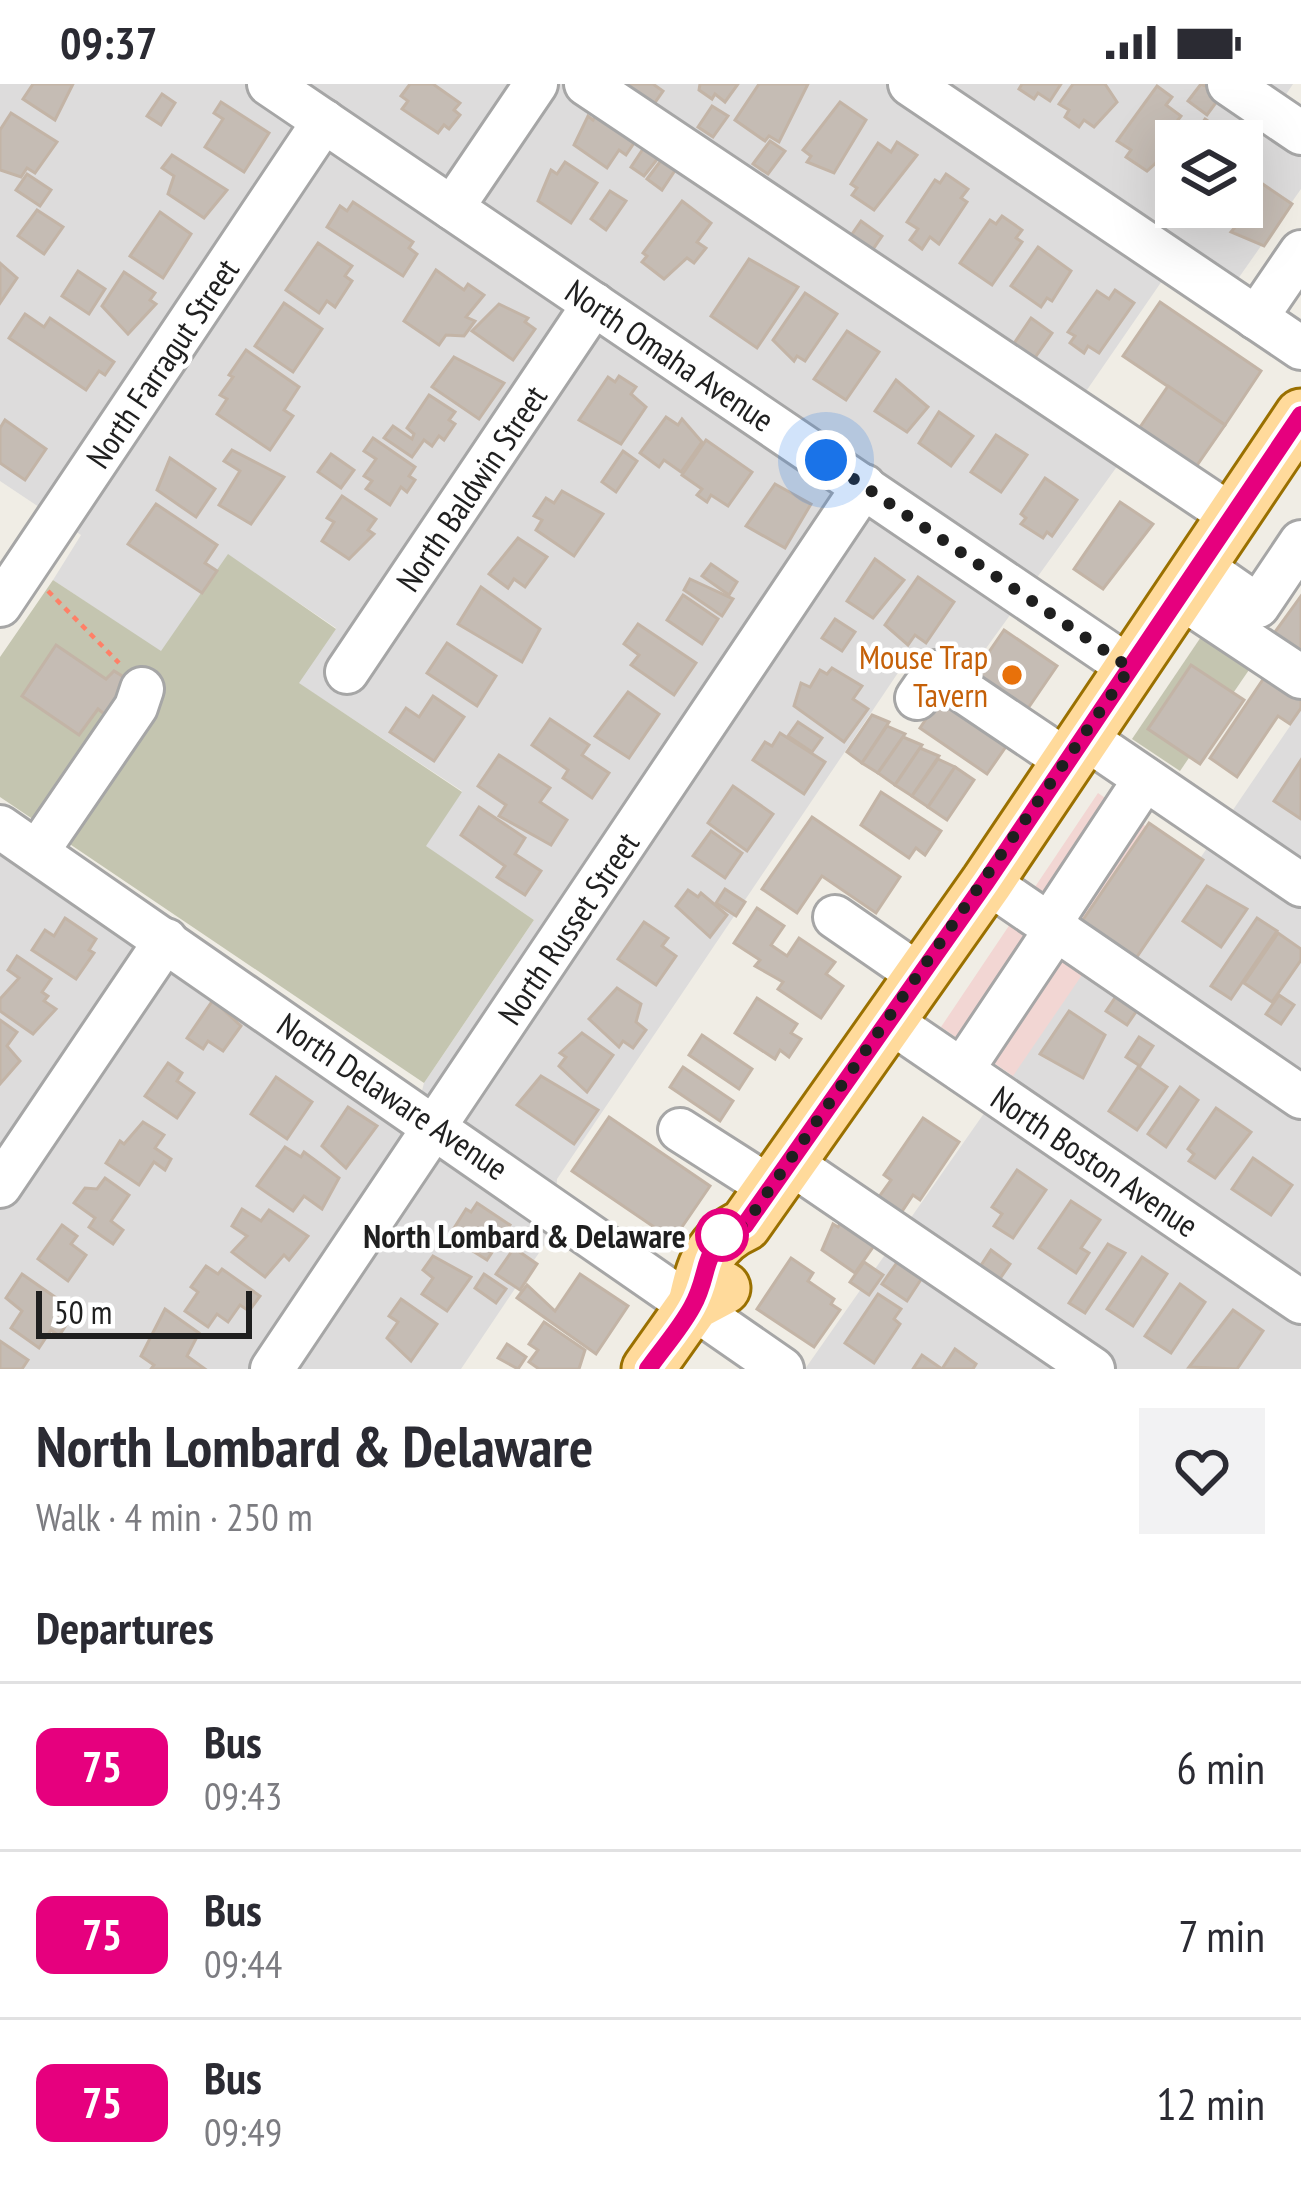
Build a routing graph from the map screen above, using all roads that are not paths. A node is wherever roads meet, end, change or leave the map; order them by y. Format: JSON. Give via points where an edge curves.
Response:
{"nodes":[{"id":1,"x":269,"y":84,"type":"edge"},
{"id":2,"x":536,"y":84,"type":"edge"},
{"id":3,"x":586,"y":84,"type":"edge"},
{"id":4,"x":910,"y":84,"type":"edge"},
{"id":5,"x":1229,"y":84,"type":"edge"},
{"id":6,"x":324,"y":121,"type":"junction"},
{"id":7,"x":1301,"y":133,"type":"edge"},
{"id":8,"x":452,"y":208,"type":"junction"},
{"id":9,"x":1301,"y":252,"type":"edge"},
{"id":10,"x":594,"y":304,"type":"junction"},
{"id":11,"x":1256,"y":318,"type":"junction"},
{"id":12,"x":1301,"y":348,"type":"edge"},
{"id":13,"x":1293,"y":444,"type":"edge"},
{"id":14,"x":864,"y":486,"type":"junction"},
{"id":15,"x":1232,"y":516,"type":"junction"},
{"id":16,"x":1301,"y":542,"type":"edge"},
{"id":17,"x":10,"y":580,"type":"edge"},
{"id":18,"x":1189,"y":581,"type":"junction"},
{"id":19,"x":1130,"y":668,"type":"junction"},
{"id":20,"x":347,"y":672,"type":"dead end"},
{"id":21,"x":1301,"y":677,"type":"edge"},
{"id":22,"x":142,"y":689,"type":"road end"},
{"id":23,"x":917,"y":698,"type":"dead end"},
{"id":24,"x":1075,"y":749,"type":"junction"},
{"id":25,"x":1145,"y":779,"type":"junction"},
{"id":26,"x":0,"y":827,"type":"edge"},
{"id":27,"x":37,"y":852,"type":"junction"},
{"id":28,"x":986,"y":882,"type":"junction"},
{"id":29,"x":1301,"y":885,"type":"edge"},
{"id":30,"x":835,"y":917,"type":"dead end"},
{"id":31,"x":1056,"y":929,"type":"junction"},
{"id":32,"x":166,"y":940,"type":"junction"},
{"id":33,"x":919,"y":975,"type":"junction"},
{"id":34,"x":888,"y":1020,"type":"junction"},
{"id":35,"x":962,"y":1070,"type":"junction"},
{"id":36,"x":1301,"y":1097,"type":"edge"},
{"id":37,"x":436,"y":1124,"type":"junction"},
{"id":38,"x":680,"y":1130,"type":"dead end"},
{"id":39,"x":0,"y":1186,"type":"edge"},
{"id":40,"x":768,"y":1192,"type":"junction"},
{"id":41,"x":1301,"y":1302,"type":"edge"},
{"id":42,"x":694,"y":1304,"type":"junction"},
{"id":43,"x":272,"y":1369,"type":"edge"},
{"id":44,"x":648,"y":1369,"type":"edge"},
{"id":45,"x":782,"y":1369,"type":"edge"},
{"id":46,"x":1093,"y":1369,"type":"edge"}],
"edges":[{"from":1,"to":6,"type":"street","name":"North Omaha Avenue"},
{"from":2,"to":8,"type":"street"},
{"from":3,"to":15,"type":"street"},
{"from":4,"to":11,"type":"street"},
{"from":5,"to":7,"type":"street"},
{"from":6,"to":8,"type":"street","name":"North Omaha Avenue"},
{"from":6,"to":17,"type":"street","name":"North Farragut Street"},
{"from":8,"to":10,"type":"street","name":"North Omaha Avenue"},
{"from":9,"to":11,"type":"street"},
{"from":10,"to":14,"type":"street","name":"North Omaha Avenue"},
{"from":10,"to":20,"type":"street","name":"North Baldwin Street"},
{"from":11,"to":12,"type":"street"},
{"from":13,"to":15,"type":"main road"},
{"from":14,"to":19,"type":"street","name":"North Omaha Avenue"},
{"from":14,"to":37,"type":"street","name":"North Russet Street"},
{"from":15,"to":18,"type":"main road"},
{"from":16,"to":18,"type":"street","via":[[1258,606]]},
{"from":18,"to":19,"type":"main road"},
{"from":18,"to":21,"type":"street"},
{"from":19,"to":24,"type":"main road"},
{"from":22,"to":27,"type":"street"},
{"from":23,"to":24,"type":"street","via":[[935,672]]},
{"from":24,"to":25,"type":"street"},
{"from":24,"to":28,"type":"main road"},
{"from":25,"to":29,"type":"street"},
{"from":25,"to":31,"type":"street","via":[[1058,911]]},
{"from":26,"to":27,"type":"street","name":"North Delaware Avenue"},
{"from":27,"to":32,"type":"street","name":"North Delaware Avenue"},
{"from":28,"to":31,"type":"street"},
{"from":28,"to":33,"type":"main road"},
{"from":30,"to":33,"type":"street"},
{"from":31,"to":35,"type":"street"},
{"from":31,"to":36,"type":"street"},
{"from":32,"to":37,"type":"street","name":"North Delaware Avenue"},
{"from":32,"to":39,"type":"street"},
{"from":33,"to":34,"type":"main road"},
{"from":34,"to":35,"type":"street","name":"North Boston Avenue"},
{"from":34,"to":40,"type":"main road"},
{"from":35,"to":41,"type":"street","name":"North Boston Avenue"},
{"from":37,"to":42,"type":"street","name":"North Delaware Avenue"},
{"from":37,"to":43,"type":"street","name":"North Russet Street"},
{"from":38,"to":40,"type":"street"},
{"from":40,"to":42,"type":"main road","via":[[722,1235],[703,1265]]},
{"from":40,"to":46,"type":"street"},
{"from":42,"to":44,"type":"main road"},
{"from":42,"to":45,"type":"street","name":"North Delaware Avenue"}]}
